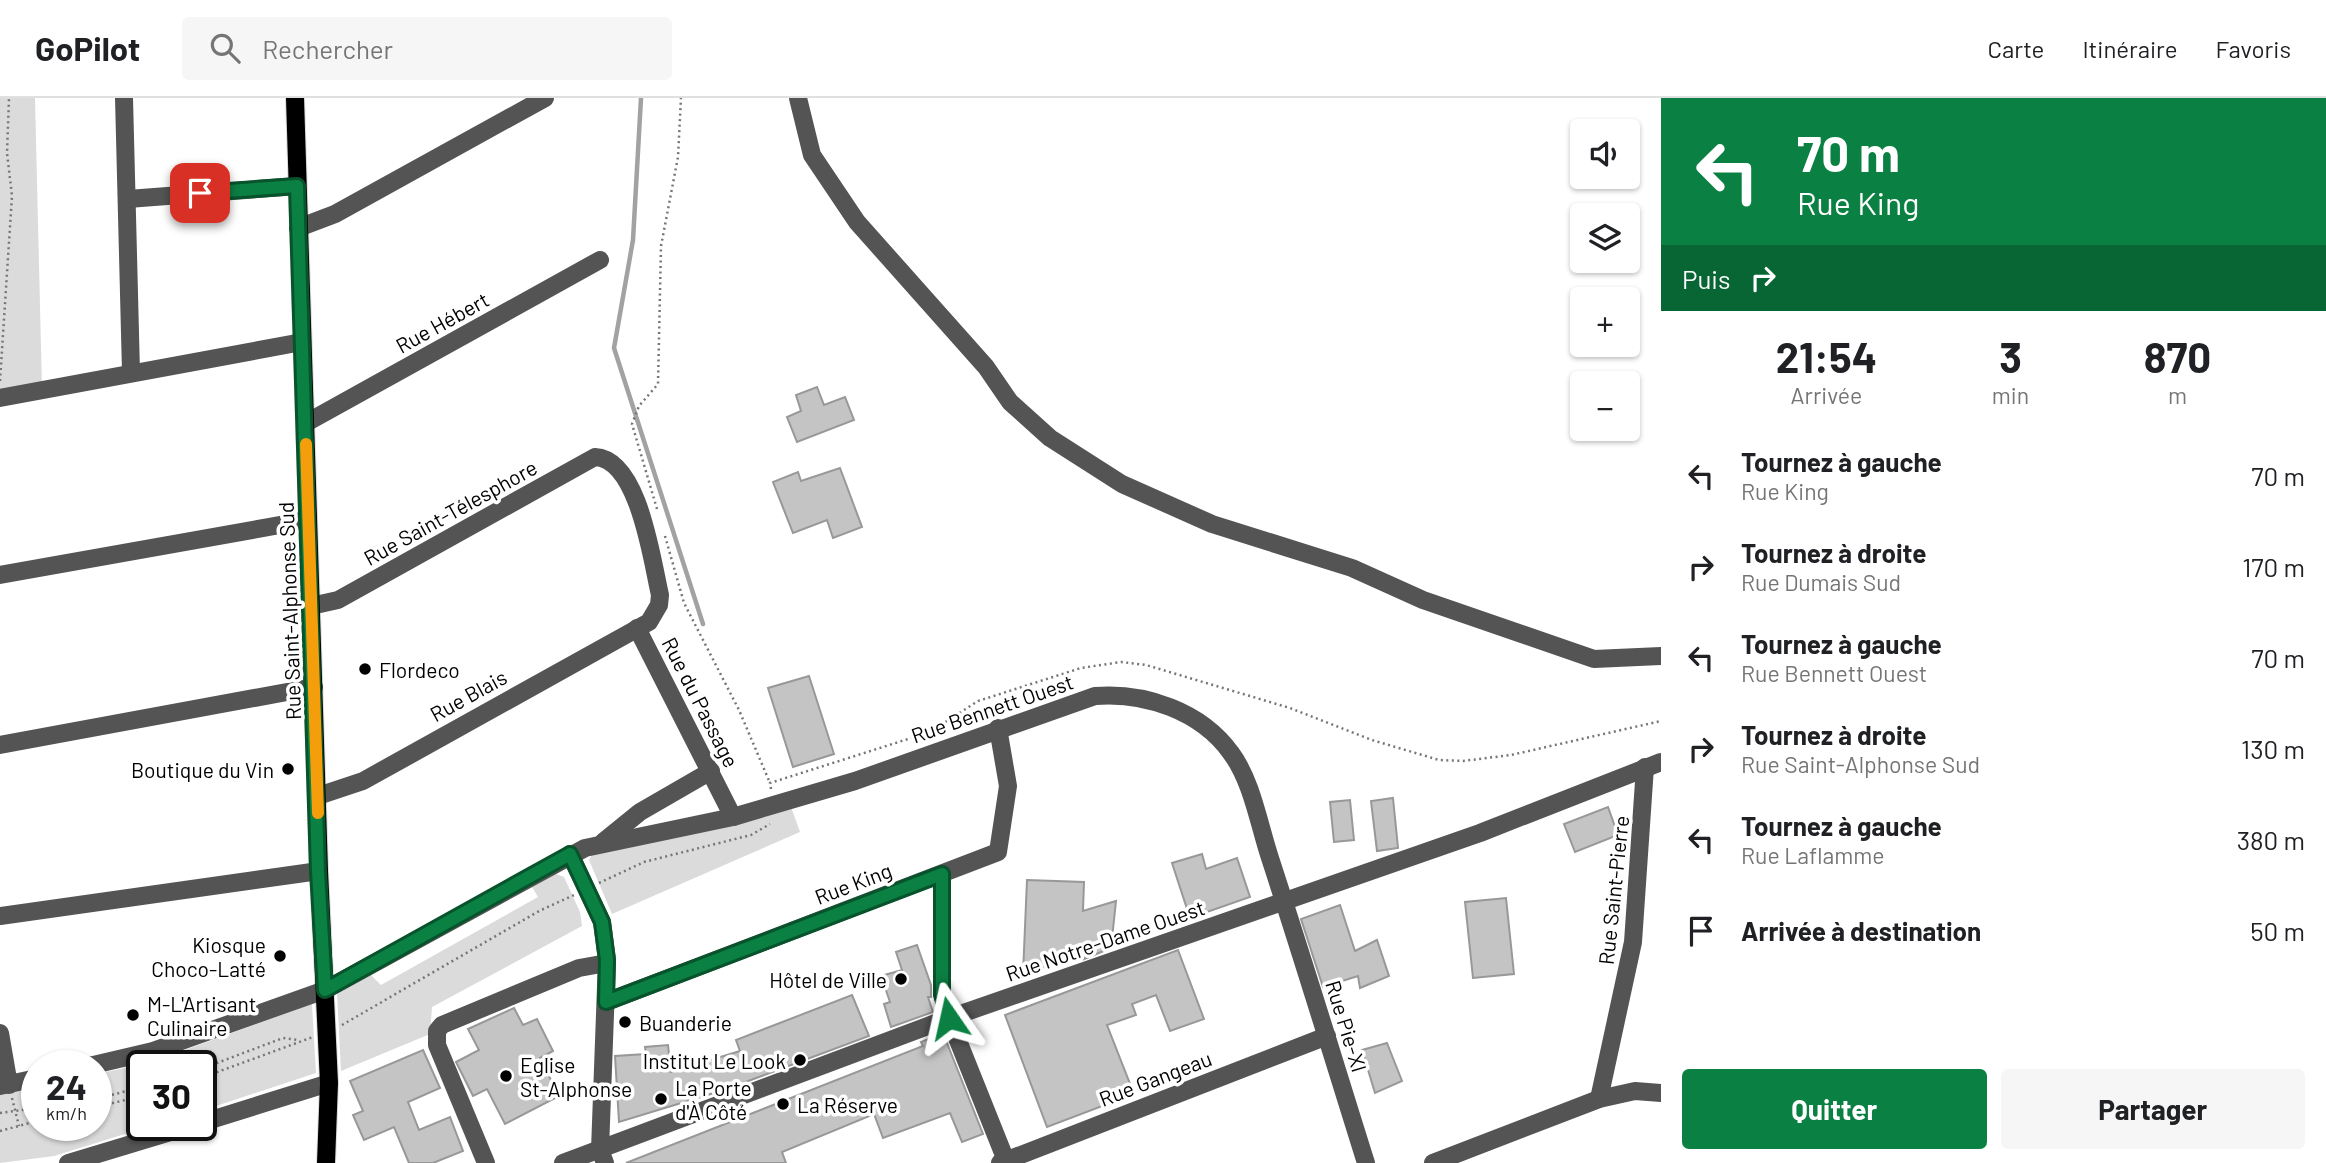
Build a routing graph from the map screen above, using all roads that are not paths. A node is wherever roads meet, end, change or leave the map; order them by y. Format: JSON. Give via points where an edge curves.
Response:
{"nodes":[{"id":1,"x":124,"y":98,"type":"edge"},
{"id":2,"x":295,"y":98,"type":"edge"},
{"id":3,"x":545,"y":98,"type":"edge"},
{"id":4,"x":799,"y":98,"type":"edge"},
{"id":5,"x":297,"y":186,"type":"junction"},
{"id":6,"x":128,"y":199,"type":"junction"},
{"id":7,"x":298,"y":228,"type":"junction"},
{"id":8,"x":600,"y":260,"type":"dead end"},
{"id":9,"x":302,"y":342,"type":"junction"},
{"id":10,"x":131,"y":373,"type":"junction"},
{"id":11,"x":0,"y":398,"type":"edge"},
{"id":12,"x":306,"y":423,"type":"junction"},
{"id":13,"x":610,"y":459,"type":"joint"},
{"id":14,"x":308,"y":520,"type":"junction"},
{"id":15,"x":0,"y":575,"type":"edge"},
{"id":16,"x":312,"y":606,"type":"junction"},
{"id":17,"x":637,"y":628,"type":"junction"},
{"id":18,"x":1661,"y":656,"type":"edge"},
{"id":19,"x":314,"y":687,"type":"junction"},
{"id":20,"x":998,"y":728,"type":"junction"},
{"id":21,"x":0,"y":745,"type":"edge"},
{"id":22,"x":1653,"y":764,"type":"edge"},
{"id":23,"x":712,"y":771,"type":"junction"},
{"id":24,"x":318,"y":796,"type":"junction"},
{"id":25,"x":733,"y":817,"type":"junction"},
{"id":26,"x":602,"y":843,"type":"junction"},
{"id":27,"x":570,"y":854,"type":"junction"},
{"id":28,"x":318,"y":871,"type":"junction"},
{"id":29,"x":942,"y":874,"type":"junction"},
{"id":30,"x":1284,"y":902,"type":"junction"},
{"id":31,"x":0,"y":916,"type":"edge"},
{"id":32,"x":607,"y":963,"type":"junction"},
{"id":33,"x":325,"y":990,"type":"junction"},
{"id":34,"x":606,"y":1002,"type":"junction"},
{"id":35,"x":949,"y":1018,"type":"junction"},
{"id":36,"x":0,"y":1033,"type":"edge"},
{"id":37,"x":1326,"y":1036,"type":"junction"},
{"id":38,"x":112,"y":1061,"type":"edge"},
{"id":39,"x":329,"y":1083,"type":"junction"},
{"id":40,"x":5,"y":1086,"type":"edge"},
{"id":41,"x":1661,"y":1093,"type":"edge"},
{"id":42,"x":1600,"y":1099,"type":"junction"},
{"id":43,"x":217,"y":1118,"type":"edge"},
{"id":44,"x":328,"y":1122,"type":"junction"},
{"id":45,"x":159,"y":1141,"type":"edge"},
{"id":46,"x":128,"y":1155,"type":"edge"},
{"id":47,"x":602,"y":1157,"type":"edge"},
{"id":48,"x":1004,"y":1162,"type":"edge"},
{"id":49,"x":68,"y":1163,"type":"edge"},
{"id":50,"x":326,"y":1163,"type":"edge"},
{"id":51,"x":335,"y":1163,"type":"edge"},
{"id":52,"x":486,"y":1163,"type":"edge"},
{"id":53,"x":563,"y":1163,"type":"edge"},
{"id":54,"x":1366,"y":1163,"type":"edge"},
{"id":55,"x":1433,"y":1163,"type":"edge"}],
"edges":[{"from":1,"to":6,"type":"street"},
{"from":2,"to":5,"type":"main road","name":"Rue Saint-Alphonse Sud"},
{"from":3,"to":7,"type":"street","via":[[335,214]]},
{"from":4,"to":18,"type":"street","via":[[812,155],[857,222],[986,367],[1010,402],[1050,438],[1111,478],[1212,524],[1352,568],[1423,600],[1594,659]]},
{"from":5,"to":6,"type":"street"},
{"from":5,"to":7,"type":"main road","name":"Rue Saint-Alphonse Sud"},
{"from":6,"to":10,"type":"street"},
{"from":7,"to":9,"type":"main road","name":"Rue Saint-Alphonse Sud"},
{"from":8,"to":12,"type":"street","name":"Rue Hébert"},
{"from":9,"to":10,"type":"street"},
{"from":9,"to":12,"type":"main road","name":"Rue Saint-Alphonse Sud"},
{"from":10,"to":11,"type":"street"},
{"from":12,"to":14,"type":"main road","name":"Rue Saint-Alphonse Sud"},
{"from":13,"to":16,"type":"street","name":"Rue Saint-Télesphore","via":[[595,457],[338,600]]},
{"from":13,"to":17,"type":"street","name":"Rue du Passage","via":[[639,507],[660,595],[656,614]]},
{"from":14,"to":15,"type":"street"},
{"from":14,"to":16,"type":"main road","name":"Rue Saint-Alphonse Sud"},
{"from":16,"to":19,"type":"main road","name":"Rue Saint-Alphonse Sud"},
{"from":17,"to":23,"type":"street","name":"Rue du Passage"},
{"from":17,"to":24,"type":"street","name":"Rue Blais","via":[[363,781]]},
{"from":19,"to":21,"type":"street"},
{"from":19,"to":24,"type":"main road","name":"Rue Saint-Alphonse Sud"},
{"from":20,"to":25,"type":"street","name":"Rue Bennett Ouest","via":[[855,781]]},
{"from":20,"to":29,"type":"street","name":"Rue King","via":[[1008,786],[1002,844],[991,857]]},
{"from":20,"to":30,"type":"street","name":"Rue Bennett Ouest","via":[[1095,695],[1144,698],[1185,713],[1232,754]]},
{"from":22,"to":30,"type":"street","name":"Rue Notre-Dame Ouest","via":[[1480,833]]},
{"from":22,"to":42,"type":"street","name":"Rue Saint-Pierre","via":[[1646,794],[1633,942]]},
{"from":23,"to":25,"type":"street","name":"Rue du Passage"},
{"from":23,"to":26,"type":"street","name":"Rue Bennett Ouest","via":[[640,812]]},
{"from":24,"to":28,"type":"main road","name":"Rue Saint-Alphonse Sud"},
{"from":25,"to":26,"type":"street","name":"Rue Bennett Ouest"},
{"from":26,"to":27,"type":"street","name":"Rue Bennett Ouest"},
{"from":27,"to":32,"type":"street","via":[[602,922]]},
{"from":27,"to":33,"type":"street","name":"Rue Bennett Ouest"},
{"from":28,"to":31,"type":"street"},
{"from":28,"to":33,"type":"main road","name":"Rue Saint-Alphonse Sud"},
{"from":29,"to":34,"type":"street","name":"Rue King"},
{"from":29,"to":35,"type":"street","via":[[942,994]]},
{"from":30,"to":35,"type":"street","name":"Rue Notre-Dame Ouest"},
{"from":30,"to":37,"type":"street","name":"Rue Pie-XI"},
{"from":32,"to":34,"type":"street"},
{"from":32,"to":52,"type":"street","via":[[579,968],[442,1024],[437,1031],[437,1045]]},
{"from":33,"to":38,"type":"street","name":"Rue Bennett Ouest","via":[[153,1051]]},
{"from":33,"to":39,"type":"main road","name":"Rue Saint-Alphonse Sud"},
{"from":34,"to":47,"type":"street"},
{"from":35,"to":47,"type":"street","name":"Rue Notre-Dame Ouest"},
{"from":35,"to":48,"type":"street"},
{"from":36,"to":40,"type":"street"},
{"from":37,"to":48,"type":"street","name":"Rue Gangeau"},
{"from":37,"to":54,"type":"street","name":"Rue Pie-XI"},
{"from":39,"to":43,"type":"street"},
{"from":39,"to":44,"type":"main road","name":"Rue Saint-Alphonse Sud"},
{"from":41,"to":42,"type":"street","via":[[1635,1091]]},
{"from":42,"to":55,"type":"street"},
{"from":44,"to":50,"type":"main road","name":"Rue Saint-Alphonse Sud"},
{"from":44,"to":51,"type":"main road","name":"Rue Saint-Alphonse Sud"},
{"from":45,"to":46,"type":"street"},
{"from":46,"to":49,"type":"street"},
{"from":47,"to":53,"type":"street","name":"Rue Notre-Dame Ouest"}]}
